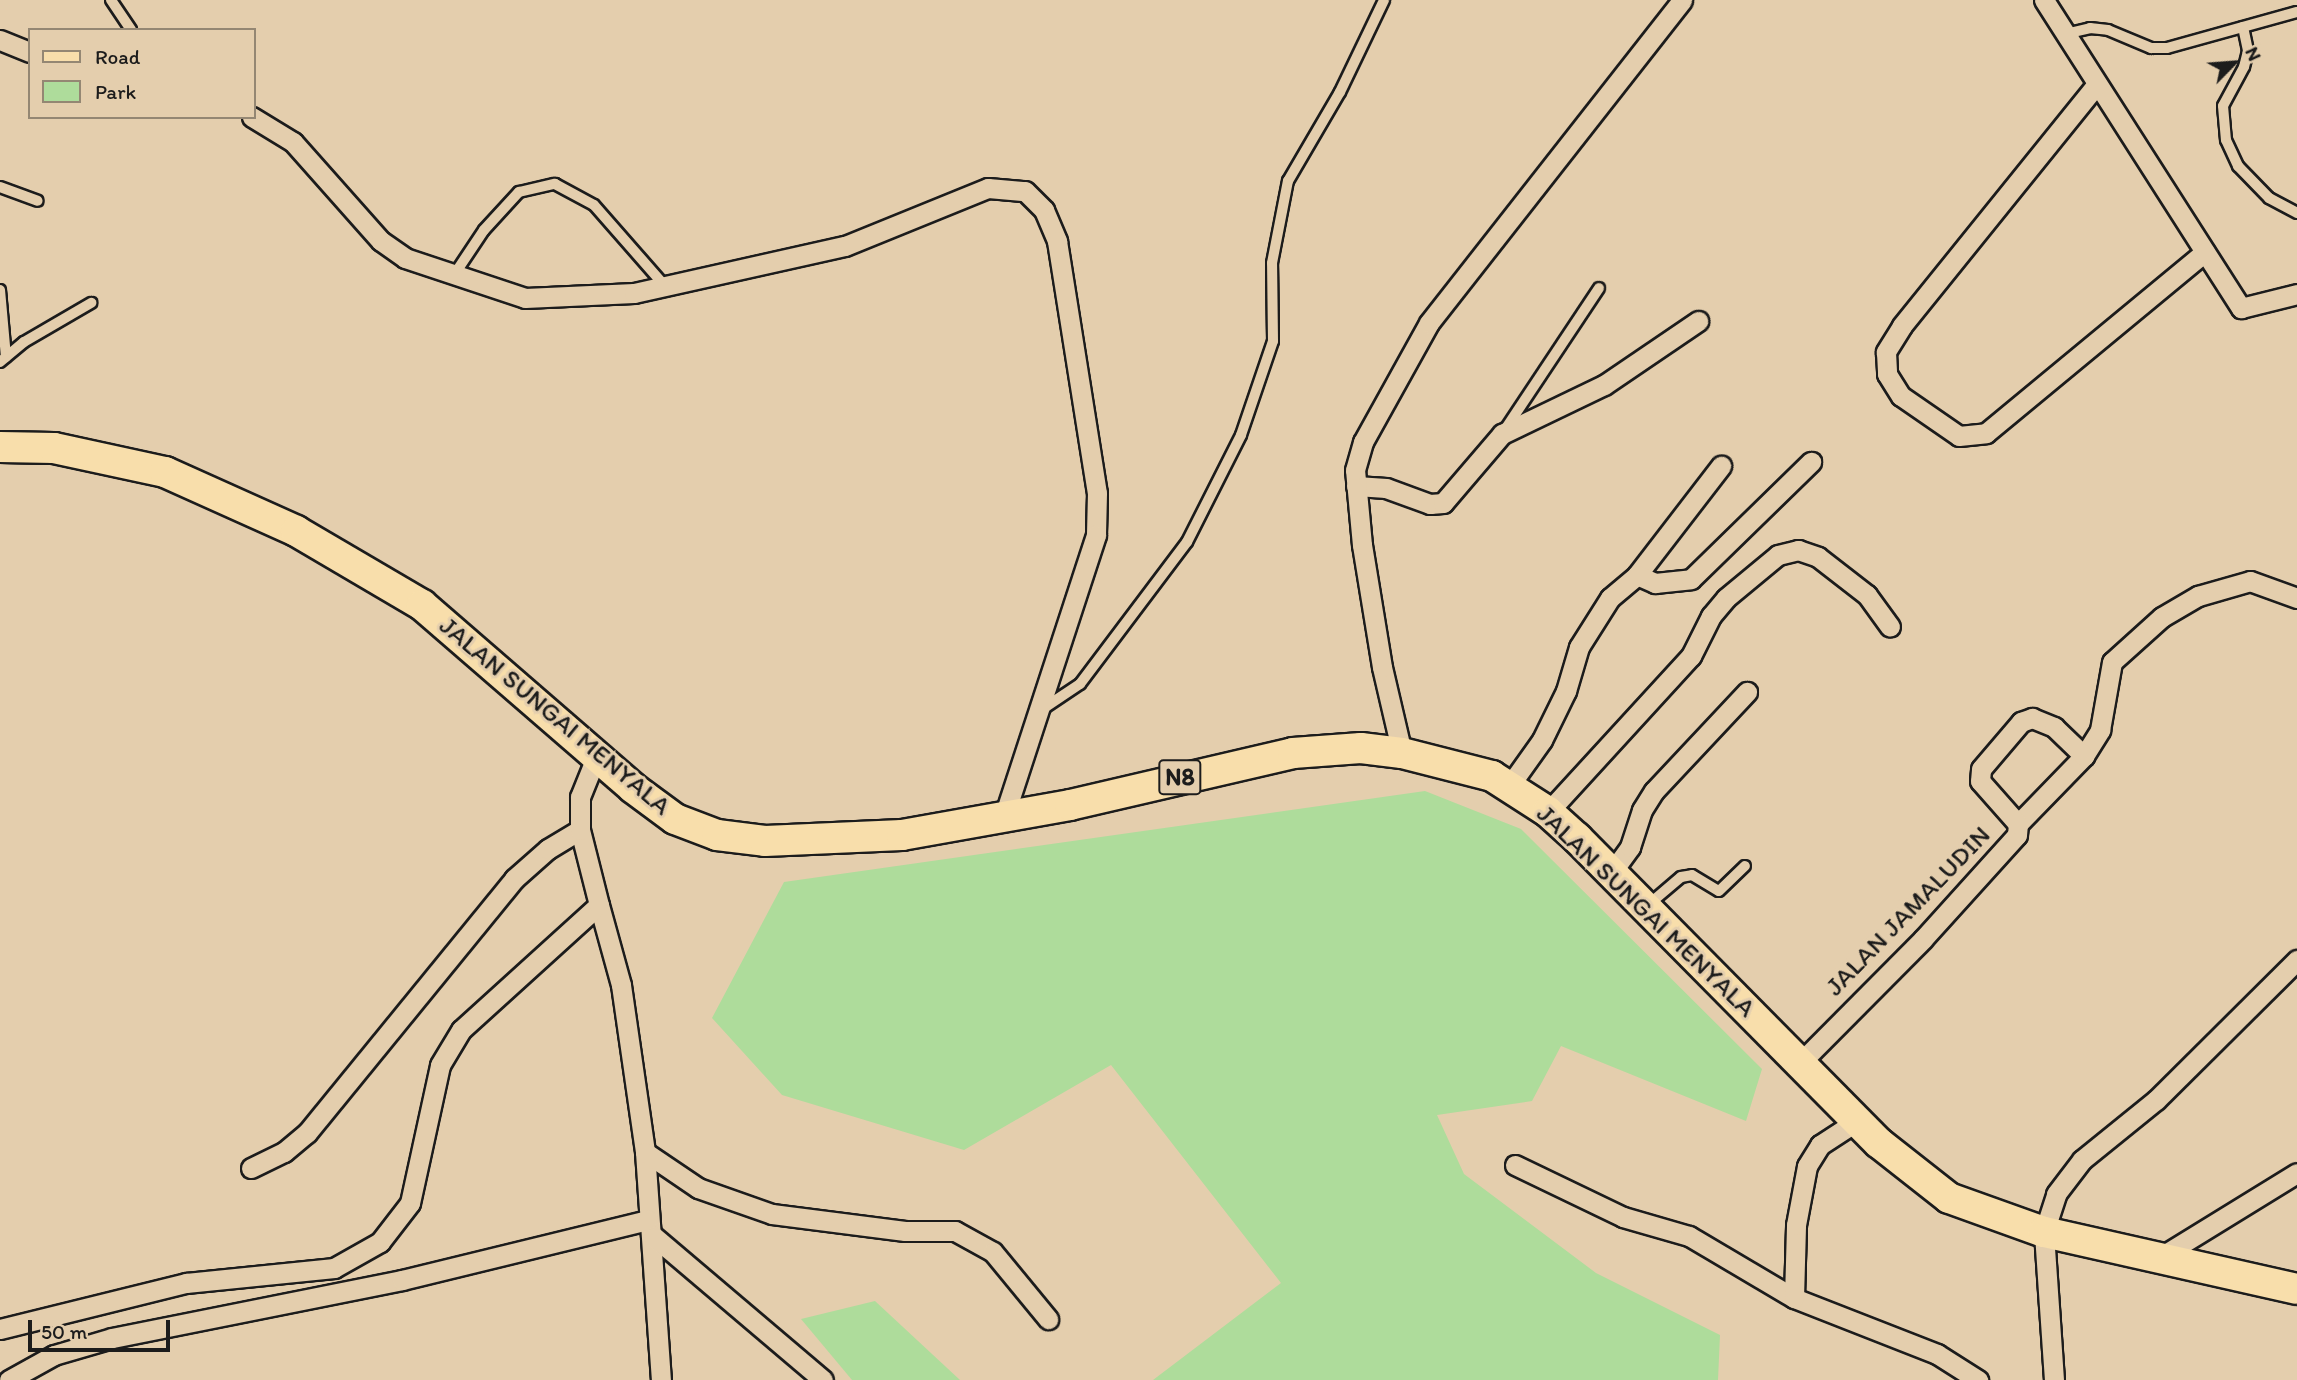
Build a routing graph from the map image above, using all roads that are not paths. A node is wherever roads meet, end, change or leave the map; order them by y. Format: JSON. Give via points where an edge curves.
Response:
{"nodes":[{"id":1,"x":111,"y":0,"type":"edge"},
{"id":2,"x":1384,"y":0,"type":"edge"},
{"id":3,"x":1682,"y":0,"type":"edge"},
{"id":4,"x":2044,"y":0,"type":"edge"},
{"id":5,"x":2297,"y":12,"type":"edge"},
{"id":6,"x":2243,"y":27,"type":"junction"},
{"id":7,"x":130,"y":28,"type":"edge"},
{"id":8,"x":2064,"y":34,"type":"junction"},
{"id":9,"x":0,"y":40,"type":"edge"},
{"id":10,"x":28,"y":51,"type":"edge"},
{"id":11,"x":2097,"y":84,"type":"junction"},
{"id":12,"x":255,"y":119,"type":"edge"},
{"id":13,"x":0,"y":187,"type":"edge"},
{"id":14,"x":38,"y":201,"type":"dead end"},
{"id":15,"x":2297,"y":213,"type":"edge"},
{"id":16,"x":2205,"y":253,"type":"junction"},
{"id":17,"x":454,"y":276,"type":"junction"},
{"id":18,"x":665,"y":286,"type":"junction"},
{"id":19,"x":1599,"y":288,"type":"dead end"},
{"id":20,"x":0,"y":290,"type":"edge"},
{"id":21,"x":2297,"y":294,"type":"edge"},
{"id":22,"x":90,"y":303,"type":"dead end"},
{"id":23,"x":1698,"y":321,"type":"dead end"},
{"id":24,"x":3,"y":360,"type":"edge"},
{"id":25,"x":1502,"y":434,"type":"junction"},
{"id":26,"x":0,"y":447,"type":"edge"},
{"id":27,"x":1811,"y":462,"type":"dead end"},
{"id":28,"x":1721,"y":466,"type":"dead end"},
{"id":29,"x":1356,"y":486,"type":"junction"},
{"id":30,"x":1637,"y":575,"type":"junction"},
{"id":31,"x":2297,"y":598,"type":"edge"},
{"id":32,"x":1890,"y":627,"type":"dead end"},
{"id":33,"x":1747,"y":692,"type":"dead end"},
{"id":34,"x":1040,"y":710,"type":"junction"},
{"id":35,"x":1402,"y":753,"type":"junction"},
{"id":36,"x":597,"y":755,"type":"junction"},
{"id":37,"x":2084,"y":756,"type":"junction"},
{"id":38,"x":1510,"y":785,"type":"junction"},
{"id":39,"x":1548,"y":812,"type":"junction"},
{"id":40,"x":1004,"y":816,"type":"junction"},
{"id":41,"x":2018,"y":824,"type":"junction"},
{"id":42,"x":580,"y":830,"type":"junction"},
{"id":43,"x":1745,"y":866,"type":"dead end"},
{"id":44,"x":1612,"y":872,"type":"junction"},
{"id":45,"x":599,"y":905,"type":"junction"},
{"id":46,"x":1645,"y":908,"type":"junction"},
{"id":47,"x":2297,"y":960,"type":"edge"},
{"id":48,"x":1801,"y":1062,"type":"junction"},
{"id":49,"x":1857,"y":1121,"type":"junction"},
{"id":50,"x":645,"y":1152,"type":"junction"},
{"id":51,"x":1515,"y":1165,"type":"dead end"},
{"id":52,"x":251,"y":1168,"type":"dead end"},
{"id":53,"x":2297,"y":1173,"type":"edge"},
{"id":54,"x":650,"y":1228,"type":"junction"},
{"id":55,"x":2044,"y":1232,"type":"junction"},
{"id":56,"x":2162,"y":1256,"type":"junction"},
{"id":57,"x":2297,"y":1289,"type":"edge"},
{"id":58,"x":1794,"y":1298,"type":"junction"},
{"id":59,"x":1048,"y":1319,"type":"dead end"},
{"id":60,"x":0,"y":1329,"type":"edge"},
{"id":61,"x":9,"y":1380,"type":"edge"},
{"id":62,"x":661,"y":1380,"type":"edge"},
{"id":63,"x":823,"y":1380,"type":"edge"},
{"id":64,"x":1978,"y":1380,"type":"edge"},
{"id":65,"x":2054,"y":1380,"type":"edge"}],
"edges":[{"from":1,"to":7,"type":"lane"},
{"from":2,"to":34,"type":"lane","via":[[1340,92],[1288,181],[1272,263],[1273,341],[1241,435],[1187,542],[1080,684]]},
{"from":3,"to":29,"type":"street","via":[[1429,323],[1363,442]]},
{"from":4,"to":8,"type":"street"},
{"from":5,"to":6,"type":"lane"},
{"from":6,"to":8,"type":"lane","via":[[2167,48],[2151,48],[2108,30],[2090,28]]},
{"from":6,"to":15,"type":"lane","via":[[2248,51],[2223,106],[2226,140],[2238,166],[2269,198]]},
{"from":8,"to":11,"type":"street"},
{"from":9,"to":10,"type":"street"},
{"from":11,"to":16,"type":"street"},
{"from":11,"to":16,"type":"street","via":[[1902,326],[1886,352],[1887,374],[1901,396],[1959,436],[1986,433]]},
{"from":12,"to":17,"type":"street","via":[[293,142],[381,241],[405,258]]},
{"from":13,"to":14,"type":"lane"},
{"from":16,"to":21,"type":"street","via":[[2241,309]]},
{"from":17,"to":18,"type":"street","via":[[525,298],[634,293]]},
{"from":17,"to":18,"type":"lane","via":[[484,230],[519,192],[555,184],[594,205]]},
{"from":18,"to":34,"type":"street","via":[[845,246],[988,188],[1025,191],[1044,210],[1057,241],[1097,493],[1096,535]]},
{"from":19,"to":25,"type":"lane"},
{"from":20,"to":24,"type":"lane"},
{"from":22,"to":24,"type":"lane"},
{"from":23,"to":25,"type":"street","via":[[1604,385]]},
{"from":25,"to":29,"type":"street","via":[[1443,503],[1430,504],[1386,488]]},
{"from":26,"to":36,"type":"main road","name":"JALAN SUNGAI MENYALA","number":"N8","via":[[54,448],[165,472],[296,531],[422,605]]},
{"from":27,"to":30,"type":"street","via":[[1690,579],[1655,583]]},
{"from":28,"to":30,"type":"street"},
{"from":29,"to":35,"type":"street","via":[[1382,667]]},
{"from":30,"to":38,"type":"street","via":[[1610,598],[1579,647],[1566,691],[1542,740]]},
{"from":31,"to":37,"type":"street","via":[[2249,581],[2198,596],[2162,617],[2112,662],[2100,730]]},
{"from":32,"to":39,"type":"street","via":[[1867,595],[1818,557],[1798,550],[1778,555],[1727,598],[1683,665]]},
{"from":33,"to":44,"type":"street","via":[[1654,791],[1642,810],[1630,847]]},
{"from":34,"to":40,"type":"street"},
{"from":35,"to":38,"type":"main road","name":"JALAN SUNGAI MENYALA","number":"N8","via":[[1467,767]]},
{"from":35,"to":40,"type":"main road","name":"JALAN SUNGAI MENYALA","number":"N8","via":[[1361,748],[1293,753]]},
{"from":36,"to":40,"type":"main road","name":"JALAN SUNGAI MENYALA","number":"N8","via":[[676,819],[717,835],[765,841],[857,839]]},
{"from":36,"to":42,"type":"street","via":[[580,797]]},
{"from":37,"to":41,"type":"street"},
{"from":37,"to":41,"type":"street","name":"JALAN JAMALUDIN","via":[[2054,727],[2032,718],[2021,722],[1981,769],[1980,781]]},
{"from":38,"to":39,"type":"main road","name":"JALAN SUNGAI MENYALA","number":"N8"},
{"from":39,"to":44,"type":"main road","name":"JALAN SUNGAI MENYALA","number":"N8"},
{"from":41,"to":48,"type":"street","name":"JALAN JAMALUDIN","via":[[2017,835],[1923,939]]},
{"from":42,"to":45,"type":"street"},
{"from":42,"to":52,"type":"street","via":[[548,849],[514,879],[307,1133],[284,1152]]},
{"from":43,"to":46,"type":"lane","via":[[1719,891],[1692,875],[1681,877]]},
{"from":44,"to":46,"type":"main road","name":"JALAN SUNGAI MENYALA","number":"N8"},
{"from":45,"to":50,"type":"street","via":[[621,985]]},
{"from":45,"to":60,"type":"street","via":[[461,1030],[440,1065],[410,1203],[380,1242],[334,1268],[186,1283]]},
{"from":46,"to":48,"type":"main road","name":"JALAN SUNGAI MENYALA","number":"N8"},
{"from":47,"to":55,"type":"street","via":[[2156,1100],[2082,1160],[2056,1194]]},
{"from":48,"to":49,"type":"main road","name":"JALAN SUNGAI MENYALA","number":"N8"},
{"from":49,"to":55,"type":"main road","name":"JALAN SUNGAI MENYALA","number":"N8","via":[[1949,1198]]},
{"from":49,"to":58,"type":"street","via":[[1820,1145],[1807,1166],[1796,1225]]},
{"from":50,"to":54,"type":"street"},
{"from":50,"to":59,"type":"street","via":[[698,1188],[772,1214],[905,1231],[955,1231],[993,1252]]},
{"from":51,"to":58,"type":"street","via":[[1623,1217],[1689,1236]]},
{"from":53,"to":56,"type":"street"},
{"from":54,"to":61,"type":"street","via":[[112,1338],[54,1355]]},
{"from":54,"to":62,"type":"street"},
{"from":54,"to":63,"type":"street"},
{"from":55,"to":56,"type":"main road","name":"JALAN SUNGAI MENYALA","number":"N8"},
{"from":55,"to":65,"type":"street"},
{"from":56,"to":57,"type":"main road","name":"JALAN SUNGAI MENYALA","number":"N8"},
{"from":58,"to":64,"type":"street","via":[[1937,1354]]}]}
